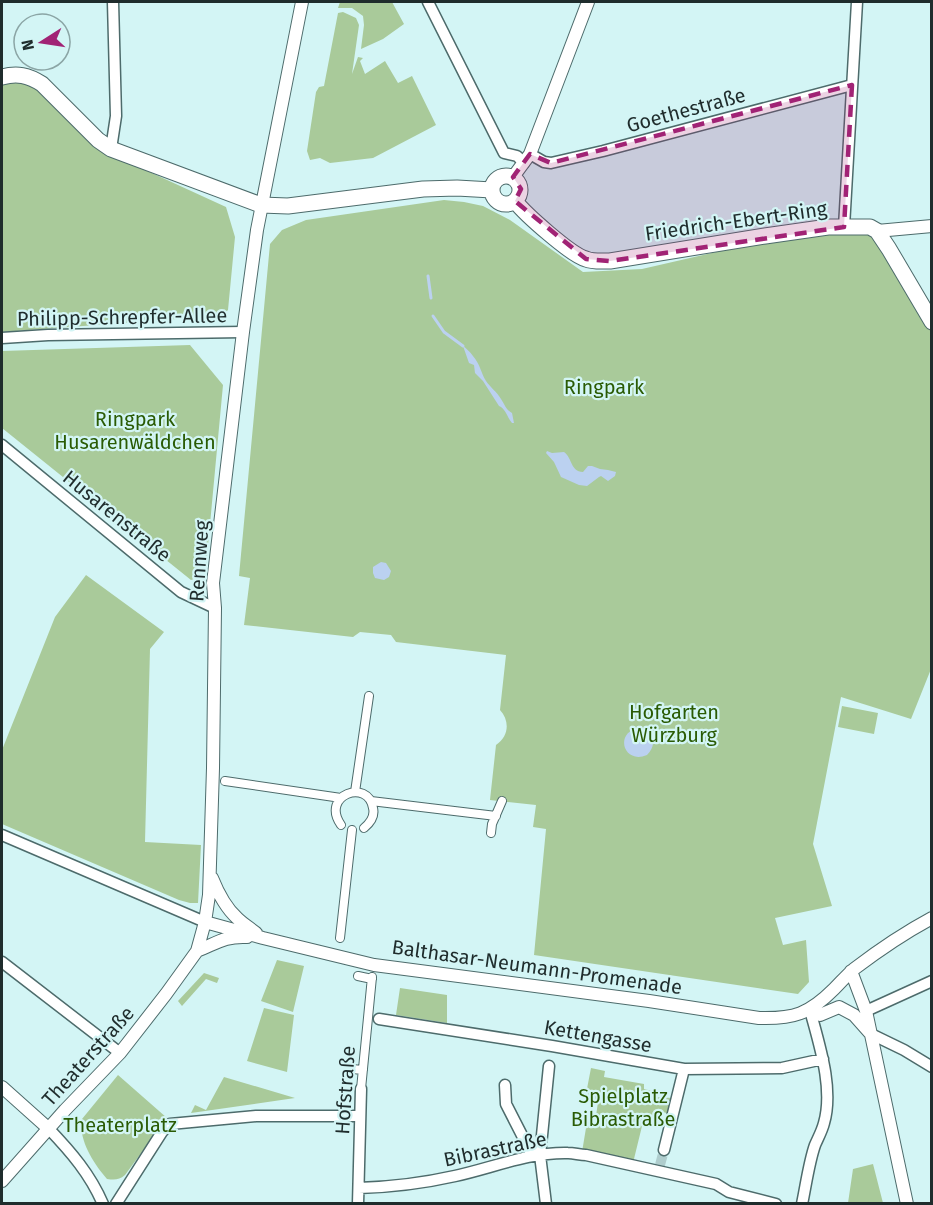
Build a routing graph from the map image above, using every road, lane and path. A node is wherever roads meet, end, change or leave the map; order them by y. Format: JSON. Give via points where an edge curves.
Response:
{"nodes":[{"id":1,"x":113,"y":2,"type":"edge"},
{"id":2,"x":302,"y":2,"type":"edge"},
{"id":3,"x":428,"y":2,"type":"edge"},
{"id":4,"x":588,"y":2,"type":"edge"},
{"id":5,"x":857,"y":2,"type":"edge"},
{"id":6,"x":2,"y":77,"type":"edge"},
{"id":7,"x":852,"y":85,"type":"junction"},
{"id":8,"x":111,"y":149,"type":"junction"},
{"id":9,"x":527,"y":158,"type":"junction"},
{"id":10,"x":513,"y":177,"type":"junction"},
{"id":11,"x":492,"y":190,"type":"junction"},
{"id":12,"x":515,"y":201,"type":"junction"},
{"id":13,"x":261,"y":205,"type":"junction"},
{"id":14,"x":932,"y":226,"type":"edge"},
{"id":15,"x":844,"y":227,"type":"junction"},
{"id":16,"x":877,"y":231,"type":"junction"},
{"id":17,"x":932,"y":322,"type":"edge"},
{"id":18,"x":243,"y":332,"type":"junction"},
{"id":19,"x":2,"y":338,"type":"edge"},
{"id":20,"x":3,"y":451,"type":"edge"},
{"id":21,"x":215,"y":608,"type":"junction"},
{"id":22,"x":369,"y":696,"type":"dead end"},
{"id":23,"x":225,"y":781,"type":"dead end"},
{"id":24,"x":355,"y":792,"type":"junction"},
{"id":25,"x":341,"y":798,"type":"junction"},
{"id":26,"x":371,"y":801,"type":"junction"},
{"id":27,"x":502,"y":801,"type":"dead end"},
{"id":28,"x":496,"y":816,"type":"junction"},
{"id":29,"x":341,"y":825,"type":"dead end"},
{"id":30,"x":364,"y":828,"type":"dead end"},
{"id":31,"x":352,"y":830,"type":"dead end"},
{"id":32,"x":491,"y":833,"type":"dead end"},
{"id":33,"x":2,"y":834,"type":"edge"},
{"id":34,"x":210,"y":874,"type":"junction"},
{"id":35,"x":932,"y":918,"type":"edge"},
{"id":36,"x":205,"y":922,"type":"junction"},
{"id":37,"x":261,"y":937,"type":"junction"},
{"id":38,"x":340,"y":938,"type":"dead end"},
{"id":39,"x":197,"y":951,"type":"junction"},
{"id":40,"x":2,"y":962,"type":"edge"},
{"id":41,"x":851,"y":971,"type":"junction"},
{"id":42,"x":358,"y":976,"type":"dead end"},
{"id":43,"x":932,"y":981,"type":"edge"},
{"id":44,"x":835,"y":988,"type":"junction"},
{"id":45,"x":837,"y":1007,"type":"junction"},
{"id":46,"x":810,"y":1010,"type":"junction"},
{"id":47,"x":866,"y":1011,"type":"junction"},
{"id":48,"x":373,"y":1018,"type":"junction"},
{"id":49,"x":871,"y":1034,"type":"junction"},
{"id":50,"x":120,"y":1053,"type":"junction"},
{"id":51,"x":823,"y":1059,"type":"junction"},
{"id":52,"x":549,"y":1066,"type":"dead end"},
{"id":53,"x":932,"y":1067,"type":"edge"},
{"id":54,"x":352,"y":1069,"type":"dead end"},
{"id":55,"x":684,"y":1069,"type":"junction"},
{"id":56,"x":363,"y":1070,"type":"junction"},
{"id":57,"x":505,"y":1085,"type":"dead end"},
{"id":58,"x":2,"y":1087,"type":"edge"},
{"id":59,"x":362,"y":1089,"type":"joint"},
{"id":60,"x":360,"y":1116,"type":"junction"},
{"id":61,"x":49,"y":1129,"type":"junction"},
{"id":62,"x":664,"y":1149,"type":"tunnel mouth"},
{"id":63,"x":540,"y":1155,"type":"junction"},
{"id":64,"x":2,"y":1181,"type":"edge"},
{"id":65,"x":359,"y":1188,"type":"junction"},
{"id":66,"x":103,"y":1203,"type":"edge"},
{"id":67,"x":116,"y":1203,"type":"edge"},
{"id":68,"x":358,"y":1203,"type":"edge"},
{"id":69,"x":546,"y":1203,"type":"edge"},
{"id":70,"x":776,"y":1203,"type":"edge"},
{"id":71,"x":802,"y":1203,"type":"edge"},
{"id":72,"x":907,"y":1203,"type":"edge"}],
"edges":[{"from":1,"to":8,"type":"street","via":[[116,116]]},
{"from":2,"to":13,"type":"street","name":"Rennweg"},
{"from":3,"to":9,"type":"street","name":"Goethestraße","via":[[504,153]]},
{"from":4,"to":9,"type":"street"},
{"from":5,"to":7,"type":"street"},
{"from":6,"to":8,"type":"main road","via":[[33,78]]},
{"from":7,"to":9,"type":"street","name":"Goethestraße","via":[[551,163]]},
{"from":7,"to":15,"type":"street"},
{"from":8,"to":13,"type":"main road","name":"Friedrich-Ebert-Ring"},
{"from":9,"to":10,"type":"street"},
{"from":10,"to":11,"type":"main road","via":[[499,177]]},
{"from":10,"to":12,"type":"main road","via":[[520,189]]},
{"from":11,"to":12,"type":"main road","name":"Friedrich-Ebert-Ring","via":[[499,203]]},
{"from":11,"to":13,"type":"main road","name":"Friedrich-Ebert-Ring","via":[[423,189],[288,206]]},
{"from":12,"to":15,"type":"main road","name":"Friedrich-Ebert-Ring","via":[[586,260],[610,261]]},
{"from":13,"to":18,"type":"street","name":"Rennweg"},
{"from":14,"to":16,"type":"street"},
{"from":15,"to":16,"type":"main road","name":"Friedrich-Ebert-Ring","via":[[870,227]]},
{"from":16,"to":17,"type":"main road"},
{"from":18,"to":19,"type":"street","name":"Philipp-Schrepfer-Allee"},
{"from":18,"to":21,"type":"street","name":"Rennweg","via":[[213,583]]},
{"from":20,"to":21,"type":"street","name":"Husarenstraße","via":[[181,592]]},
{"from":21,"to":34,"type":"street","name":"Rennweg"},
{"from":22,"to":24,"type":"street"},
{"from":23,"to":25,"type":"street"},
{"from":24,"to":25,"type":"street"},
{"from":24,"to":26,"type":"street"},
{"from":25,"to":29,"type":"street","via":[[336,813]]},
{"from":26,"to":28,"type":"street","via":[[478,810]]},
{"from":26,"to":30,"type":"street","via":[[373,816]]},
{"from":27,"to":28,"type":"street"},
{"from":28,"to":32,"type":"street"},
{"from":31,"to":38,"type":"street"},
{"from":33,"to":36,"type":"street"},
{"from":34,"to":36,"type":"street","name":"Rennweg"},
{"from":34,"to":37,"type":"street","name":"Balthasar-Neumann-Promenade","via":[[228,909]]},
{"from":35,"to":41,"type":"street"},
{"from":36,"to":37,"type":"street","name":"Balthasar-Neumann-Promenade"},
{"from":36,"to":39,"type":"street","name":"Theaterstraße"},
{"from":37,"to":39,"type":"street","via":[[221,940]]},
{"from":37,"to":46,"type":"street","name":"Balthasar-Neumann-Promenade","via":[[381,966],[759,1018],[789,1017]]},
{"from":39,"to":50,"type":"street","name":"Theaterstraße"},
{"from":40,"to":50,"type":"street"},
{"from":41,"to":44,"type":"street"},
{"from":41,"to":47,"type":"street"},
{"from":42,"to":48,"type":"street","name":"Hofstraße","via":[[372,978]]},
{"from":43,"to":47,"type":"street"},
{"from":44,"to":45,"type":"street","via":[[832,996]]},
{"from":44,"to":46,"type":"street"},
{"from":45,"to":46,"type":"street","name":"Balthasar-Neumann-Promenade","via":[[820,1015]]},
{"from":45,"to":49,"type":"street","via":[[854,1016]]},
{"from":46,"to":51,"type":"street"},
{"from":47,"to":49,"type":"street"},
{"from":48,"to":55,"type":"street","name":"Kettengasse"},
{"from":48,"to":56,"type":"street","name":"Hofstraße"},
{"from":49,"to":53,"type":"street"},
{"from":49,"to":72,"type":"street"},
{"from":50,"to":61,"type":"street","name":"Theaterstraße"},
{"from":51,"to":55,"type":"street","name":"Kettengasse","via":[[782,1068]]},
{"from":51,"to":71,"type":"street","via":[[827,1103]]},
{"from":52,"to":63,"type":"street"},
{"from":54,"to":56,"type":"street"},
{"from":55,"to":62,"type":"street"},
{"from":56,"to":59,"type":"street","name":"Hofstraße"},
{"from":57,"to":63,"type":"street","via":[[506,1104],[530,1151]]},
{"from":58,"to":61,"type":"street"},
{"from":59,"to":60,"type":"street","name":"Hofstraße"},
{"from":60,"to":65,"type":"street","name":"Hofstraße"},
{"from":60,"to":67,"type":"street","via":[[256,1116],[170,1124]]},
{"from":61,"to":64,"type":"street","name":"Theaterstraße"},
{"from":61,"to":66,"type":"street","via":[[72,1152]]},
{"from":63,"to":65,"type":"street","name":"Bibrastraße","via":[[453,1177]]},
{"from":63,"to":69,"type":"street"},
{"from":63,"to":70,"type":"street","name":"Bibrastraße","via":[[568,1153],[659,1168]]},
{"from":65,"to":68,"type":"street","name":"Hofstraße"}]}
